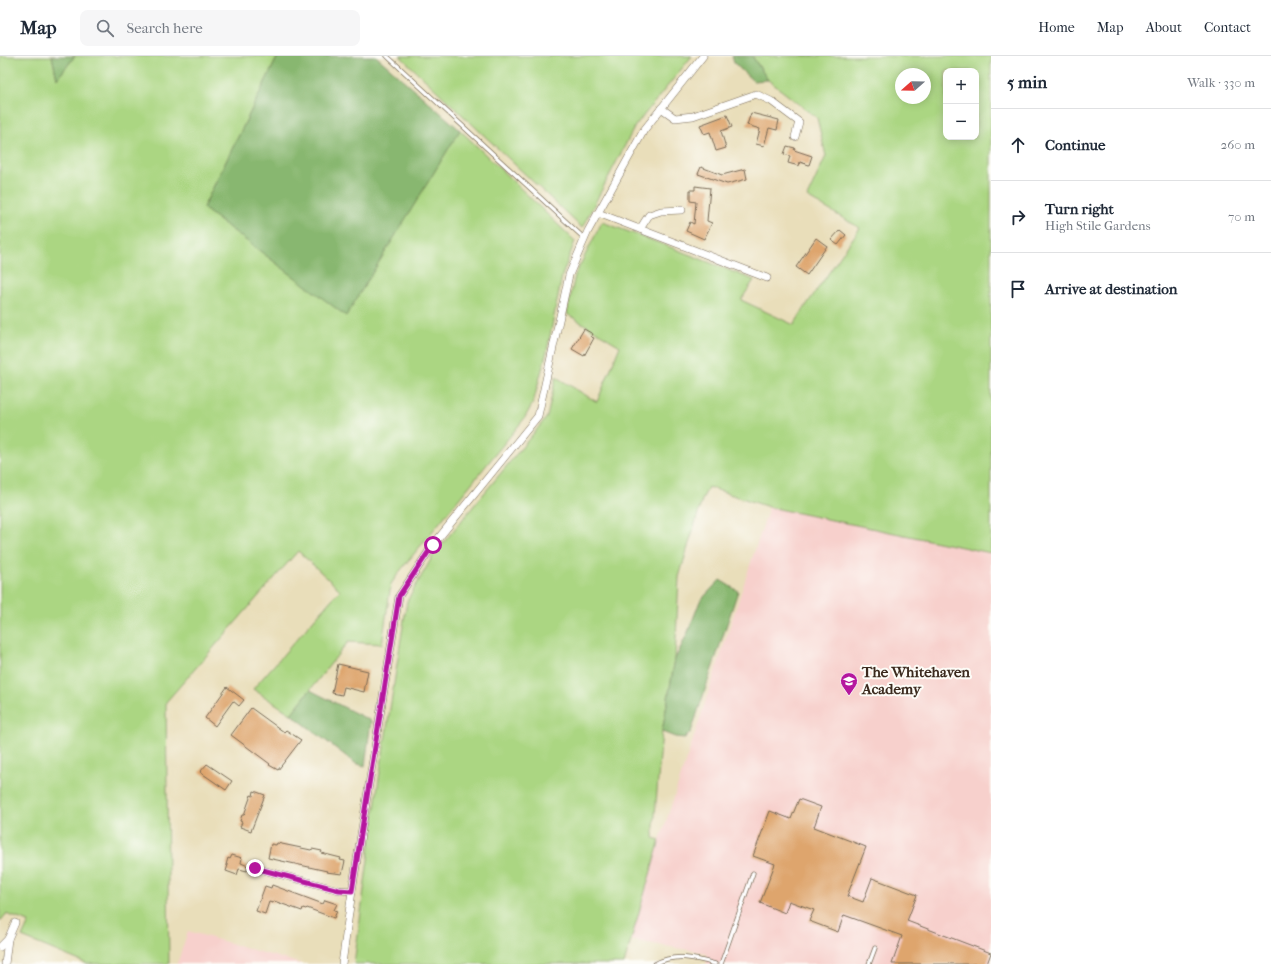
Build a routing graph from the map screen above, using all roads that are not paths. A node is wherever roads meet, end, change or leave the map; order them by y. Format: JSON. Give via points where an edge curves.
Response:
{"nodes":[{"id":1,"x":387,"y":56,"type":"edge"},
{"id":2,"x":703,"y":56,"type":"edge"},
{"id":3,"x":661,"y":108,"type":"junction"},
{"id":4,"x":795,"y":137,"type":"dead end"},
{"id":5,"x":682,"y":210,"type":"dead end"},
{"id":6,"x":598,"y":212,"type":"junction"},
{"id":7,"x":640,"y":229,"type":"junction"},
{"id":8,"x":584,"y":239,"type":"junction"},
{"id":9,"x":767,"y":278,"type":"dead end"},
{"id":10,"x":255,"y":868,"type":"dead end"},
{"id":11,"x":753,"y":873,"type":"dead end"},
{"id":12,"x":352,"y":891,"type":"junction"},
{"id":13,"x":15,"y":923,"type":"dead end"},
{"id":14,"x":8,"y":939,"type":"junction"},
{"id":15,"x":0,"y":948,"type":"edge"},
{"id":16,"x":875,"y":948,"type":"dead end"},
{"id":17,"x":5,"y":964,"type":"edge"},
{"id":18,"x":342,"y":964,"type":"edge"},
{"id":19,"x":655,"y":964,"type":"edge"},
{"id":20,"x":715,"y":964,"type":"edge"},
{"id":21,"x":720,"y":964,"type":"edge"},
{"id":22,"x":869,"y":964,"type":"edge"}],
"edges":[{"from":1,"to":8,"type":"lane"},
{"from":2,"to":3,"type":"street"},
{"from":3,"to":4,"type":"street","via":[[675,118],[692,116],[756,94],[799,122]]},
{"from":3,"to":6,"type":"street","via":[[644,130]]},
{"from":5,"to":7,"type":"street","via":[[661,211],[649,215]]},
{"from":6,"to":7,"type":"street"},
{"from":6,"to":8,"type":"street"},
{"from":7,"to":9,"type":"street"},
{"from":8,"to":12,"type":"street","via":[[569,275],[538,416],[433,545],[399,596]]},
{"from":10,"to":12,"type":"street","via":[[339,890]]},
{"from":11,"to":21,"type":"lane"},
{"from":12,"to":18,"type":"street"},
{"from":13,"to":14,"type":"street"},
{"from":14,"to":15,"type":"street"},
{"from":14,"to":17,"type":"street"},
{"from":16,"to":22,"type":"lane"},
{"from":19,"to":20,"type":"lane","via":[[679,957]]}]}
